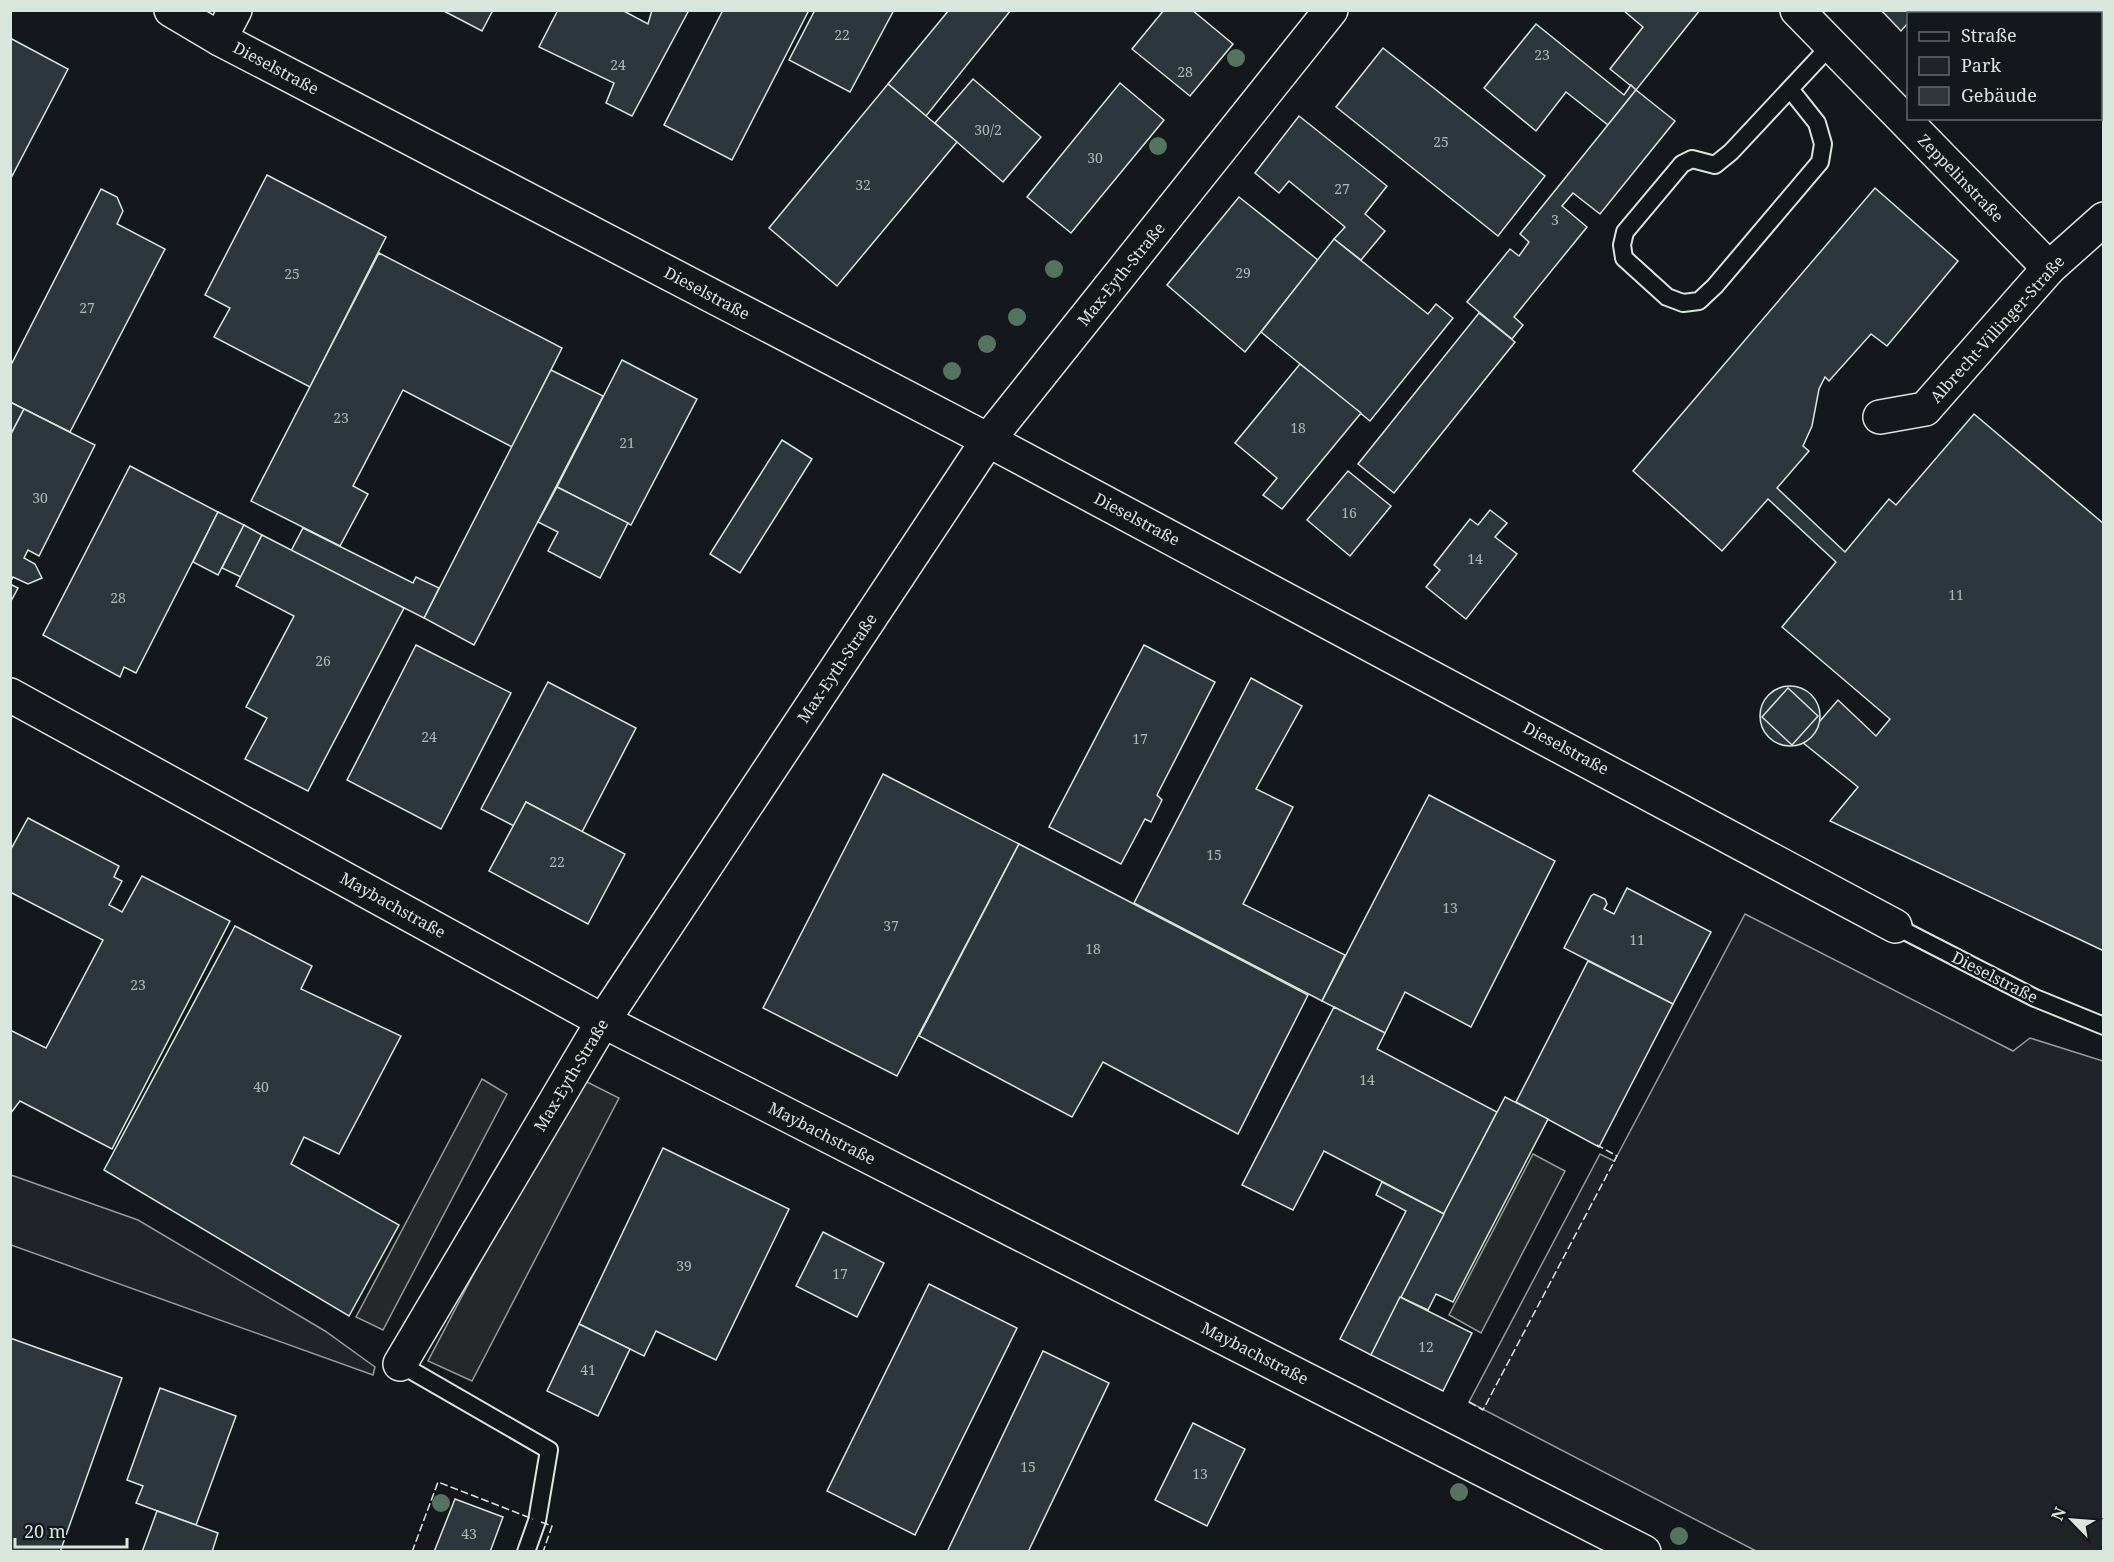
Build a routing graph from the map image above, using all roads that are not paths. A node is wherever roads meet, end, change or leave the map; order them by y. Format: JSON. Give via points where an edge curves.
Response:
{"nodes":[{"id":1,"x":171,"y":10,"type":"edge"},
{"id":2,"x":235,"y":10,"type":"edge"},
{"id":3,"x":1331,"y":10,"type":"edge"},
{"id":4,"x":1797,"y":10,"type":"edge"},
{"id":5,"x":220,"y":39,"type":"junction"},
{"id":6,"x":1831,"y":45,"type":"junction"},
{"id":7,"x":1790,"y":89,"type":"junction"},
{"id":8,"x":2103,"y":219,"type":"edge"},
{"id":9,"x":2049,"y":268,"type":"junction"},
{"id":10,"x":1880,"y":417,"type":"dead end"},
{"id":11,"x":988,"y":440,"type":"junction"},
{"id":12,"x":10,"y":695,"type":"edge"},
{"id":13,"x":1895,"y":926,"type":"joint"},
{"id":14,"x":603,"y":1021,"type":"junction"},
{"id":15,"x":2103,"y":1026,"type":"edge"},
{"id":16,"x":399,"y":1364,"type":"joint"},
{"id":17,"x":526,"y":1551,"type":"edge"},
{"id":18,"x":1644,"y":1551,"type":"edge"}],
"edges":[{"from":1,"to":5,"type":"street","name":"Dieselstraße"},
{"from":2,"to":5,"type":"street"},
{"from":3,"to":11,"type":"street","name":"Max-Eyth-Straße"},
{"from":4,"to":6,"type":"street","name":"Zeppelinstraße"},
{"from":5,"to":11,"type":"street","name":"Dieselstraße"},
{"from":6,"to":7,"type":"lane"},
{"from":6,"to":9,"type":"street","name":"Zeppelinstraße"},
{"from":7,"to":7,"type":"lane","via":[[1715,165],[1692,159],[1682,164],[1625,232],[1624,258],[1667,297],[1683,303],[1699,301],[1820,162],[1823,144],[1817,123]]},
{"from":8,"to":9,"type":"street","name":"Albrecht-Villinger-Straße"},
{"from":9,"to":10,"type":"street","name":"Albrecht-Villinger-Straße","via":[[1925,409]]},
{"from":11,"to":13,"type":"street","name":"Dieselstraße"},
{"from":11,"to":14,"type":"street","name":"Max-Eyth-Straße"},
{"from":12,"to":14,"type":"street","name":"Maybachstraße"},
{"from":13,"to":15,"type":"lane","name":"Dieselstraße","via":[[2035,998]]},
{"from":14,"to":16,"type":"street","name":"Max-Eyth-Straße"},
{"from":14,"to":18,"type":"street","name":"Maybachstraße"},
{"from":16,"to":17,"type":"lane","via":[[549,1450],[537,1521]]}]}
